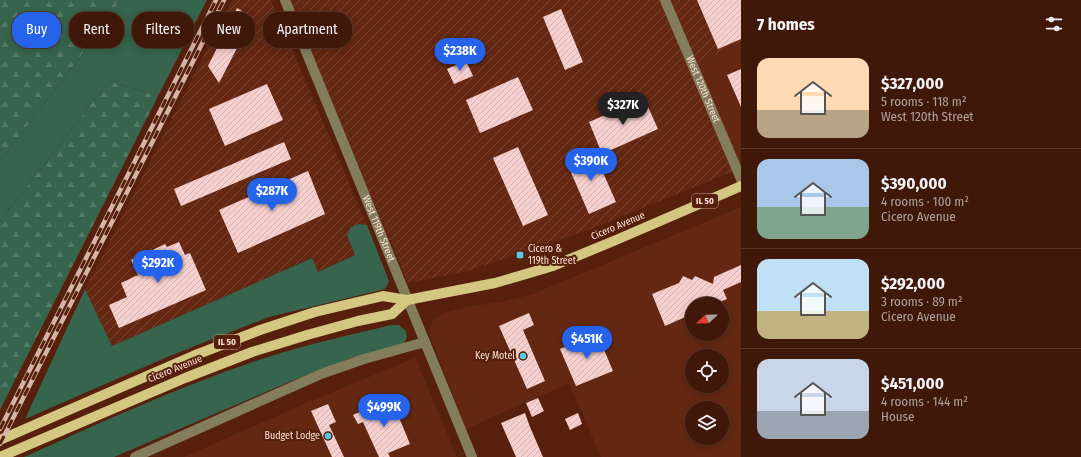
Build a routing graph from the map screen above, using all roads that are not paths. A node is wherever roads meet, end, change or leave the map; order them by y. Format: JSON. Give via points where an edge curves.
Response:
{"nodes":[{"id":1,"x":285,"y":0,"type":"edge"},
{"id":2,"x":664,"y":0,"type":"edge"},
{"id":3,"x":741,"y":179,"type":"edge"},
{"id":4,"x":741,"y":186,"type":"edge"},
{"id":5,"x":407,"y":300,"type":"junction"},
{"id":6,"x":425,"y":342,"type":"junction"},
{"id":7,"x":0,"y":440,"type":"edge"},
{"id":8,"x":0,"y":457,"type":"edge"},
{"id":9,"x":135,"y":457,"type":"edge"},
{"id":10,"x":472,"y":457,"type":"edge"}],
"edges":[{"from":1,"to":5,"type":"street","name":"West 119th Street"},
{"from":2,"to":3,"type":"street","name":"West 120th Street"},
{"from":4,"to":5,"type":"main road","name":"Cicero Avenue","number":"IL 50","via":[[553,266],[495,283]]},
{"from":5,"to":6,"type":"street","name":"West 119th Street"},
{"from":5,"to":7,"type":"main road","name":"Cicero Avenue","number":"IL 50","via":[[383,296],[315,312],[260,330],[193,356]]},
{"from":5,"to":8,"type":"main road","name":"Cicero Avenue","number":"IL 50","via":[[392,314],[358,321],[252,352],[184,378]]},
{"from":6,"to":9,"type":"street","via":[[321,374]]},
{"from":6,"to":10,"type":"street","name":"West 119th Street"}]}
